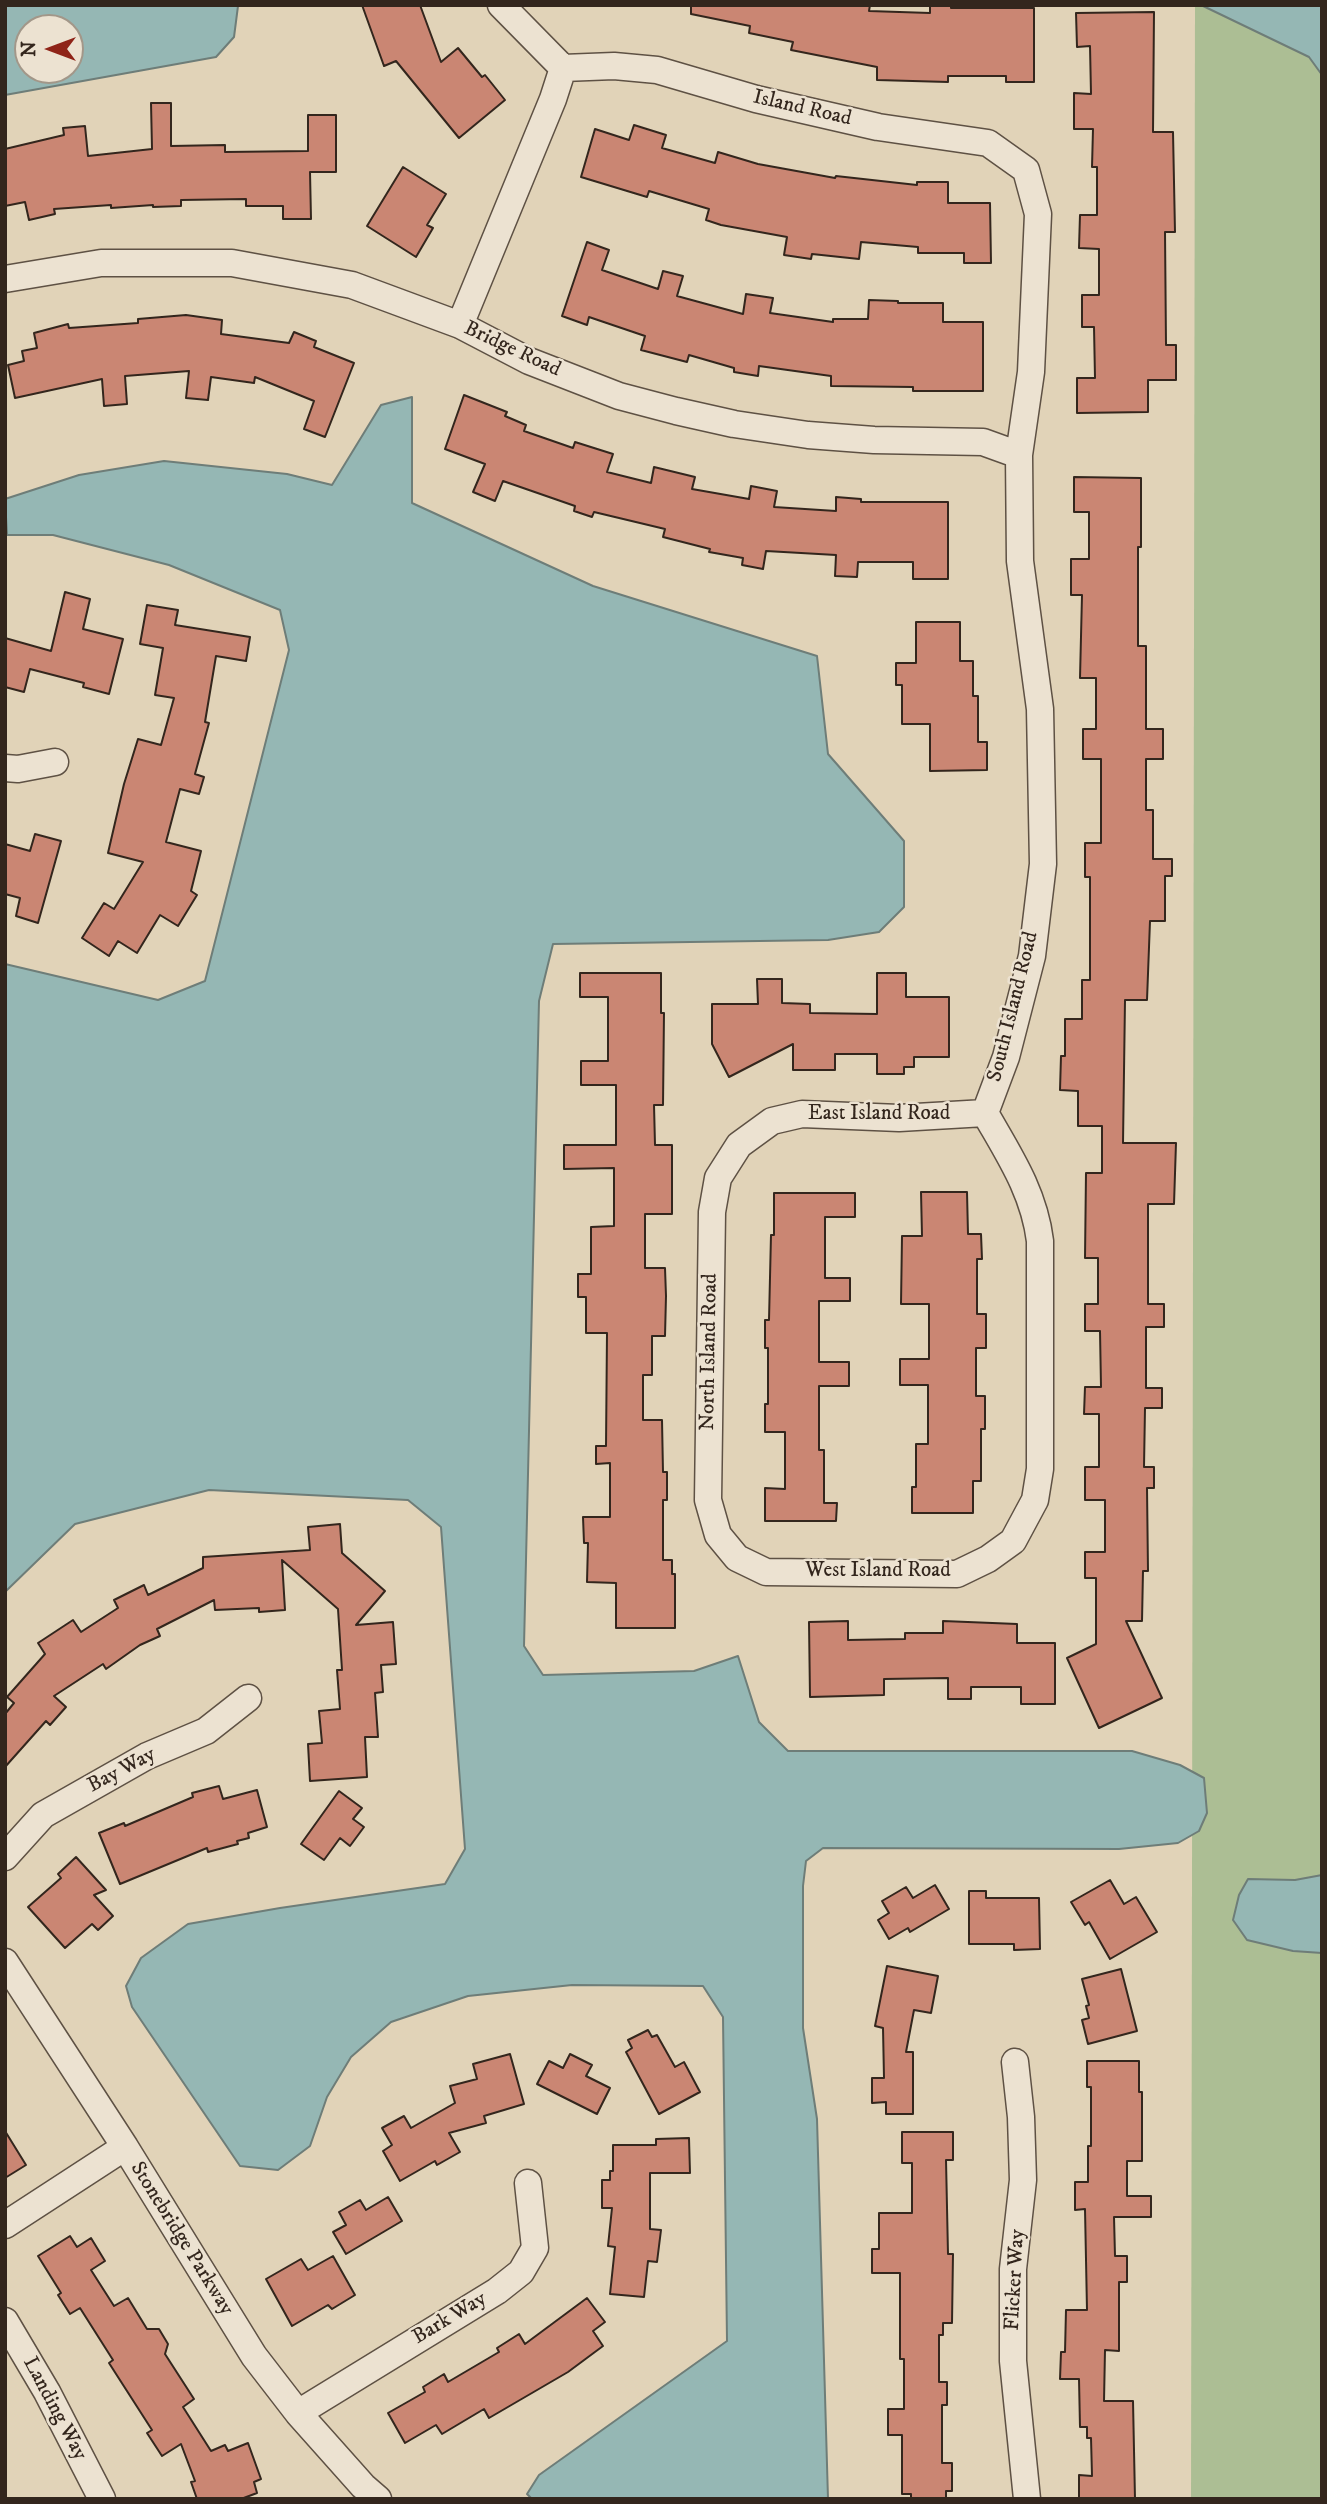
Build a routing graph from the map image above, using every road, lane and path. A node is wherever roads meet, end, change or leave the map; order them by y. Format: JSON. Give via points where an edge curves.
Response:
{"nodes":[{"id":1,"x":501,"y":5,"type":"edge"},
{"id":2,"x":563,"y":68,"type":"junction"},
{"id":3,"x":5,"y":279,"type":"edge"},
{"id":4,"x":460,"y":326,"type":"junction"},
{"id":5,"x":1019,"y":455,"type":"junction"},
{"id":6,"x":55,"y":762,"type":"dead end"},
{"id":7,"x":5,"y":768,"type":"edge"},
{"id":8,"x":985,"y":1113,"type":"junction"},
{"id":9,"x":740,"y":1145,"type":"joint"},
{"id":10,"x":737,"y":1558,"type":"joint"},
{"id":11,"x":248,"y":1698,"type":"dead end"},
{"id":12,"x":5,"y":1857,"type":"edge"},
{"id":13,"x":5,"y":1962,"type":"edge"},
{"id":14,"x":1016,"y":2062,"type":"dead end"},
{"id":15,"x":125,"y":2147,"type":"junction"},
{"id":16,"x":528,"y":2183,"type":"dead end"},
{"id":17,"x":5,"y":2224,"type":"edge"},
{"id":18,"x":5,"y":2321,"type":"edge"},
{"id":19,"x":298,"y":2413,"type":"junction"},
{"id":20,"x":102,"y":2499,"type":"edge"},
{"id":21,"x":378,"y":2499,"type":"edge"},
{"id":22,"x":1027,"y":2499,"type":"edge"}],
"edges":[{"from":1,"to":2,"type":"street"},
{"from":2,"to":4,"type":"street"},
{"from":2,"to":5,"type":"street","name":"Island Road","via":[[657,70],[878,127],[988,143],[1026,170],[1038,214],[1031,372]]},
{"from":3,"to":4,"type":"street","name":"Bridge Road","via":[[101,263],[232,263],[352,285]]},
{"from":4,"to":5,"type":"street","name":"Bridge Road","via":[[529,361],[619,396],[676,411],[808,435],[983,442]]},
{"from":5,"to":8,"type":"street","name":"South Island Road","via":[[1020,561],[1040,709],[1043,863],[1032,956],[1006,1057]]},
{"from":6,"to":7,"type":"street"},
{"from":8,"to":9,"type":"street","name":"East Island Road","via":[[900,1118],[802,1114],[772,1121]]},
{"from":8,"to":10,"type":"street","name":"West Island Road","via":[[1028,1189],[1040,1241],[1040,1469],[1035,1500],[1013,1541],[957,1574],[766,1572]]},
{"from":9,"to":10,"type":"street","name":"North Island Road","via":[[718,1178],[712,1212],[708,1500],[718,1535]]},
{"from":11,"to":12,"type":"street","name":"Bay Way","via":[[206,1731],[147,1756],[43,1815]]},
{"from":13,"to":15,"type":"street","name":"Stonebridge Parkway"},
{"from":14,"to":22,"type":"street","name":"Flicker Way","via":[[1023,2180],[1013,2269],[1013,2361]]},
{"from":15,"to":17,"type":"street"},
{"from":15,"to":19,"type":"street","name":"Stonebridge Parkway","via":[[254,2357]]},
{"from":16,"to":19,"type":"street","name":"Bark Way","via":[[535,2248],[521,2272]]},
{"from":18,"to":20,"type":"street","name":"Landing Way"},
{"from":19,"to":21,"type":"street","name":"Stonebridge Parkway"}]}
